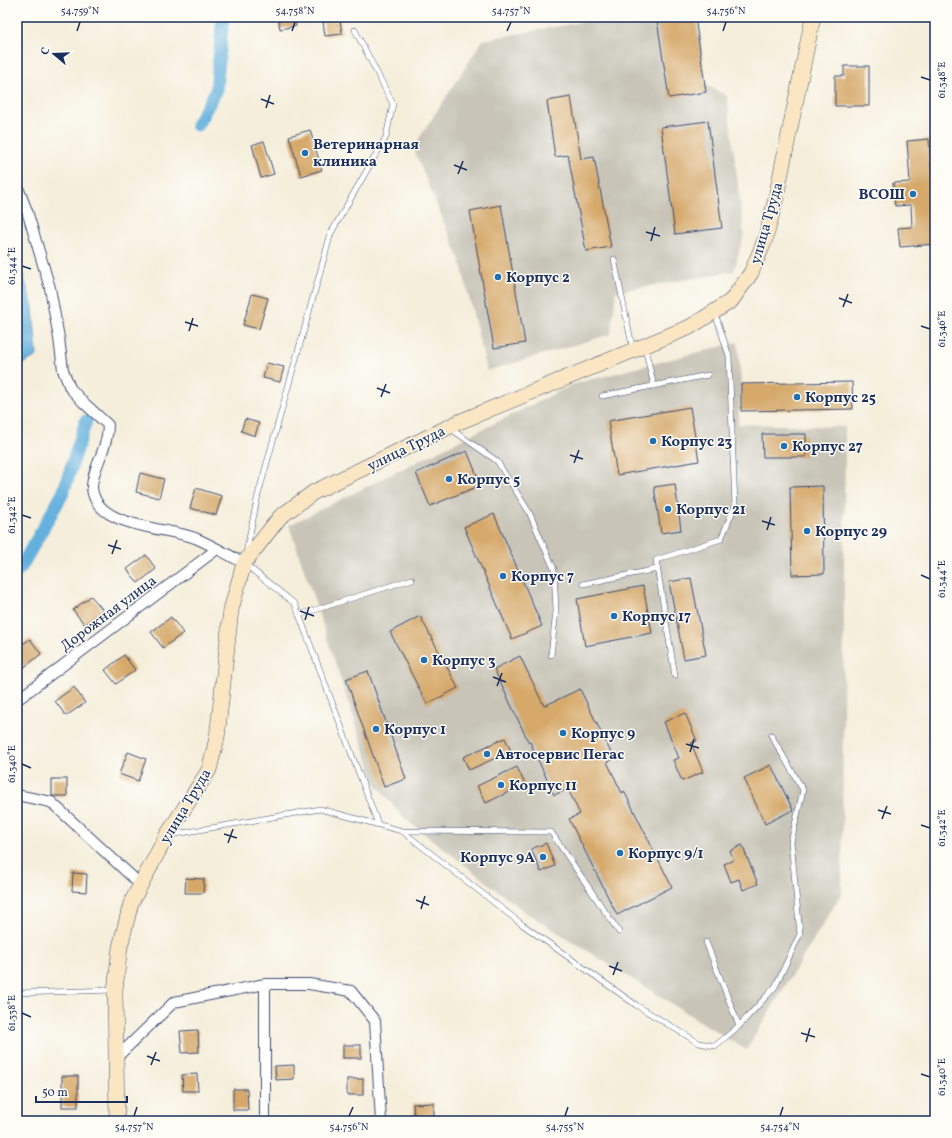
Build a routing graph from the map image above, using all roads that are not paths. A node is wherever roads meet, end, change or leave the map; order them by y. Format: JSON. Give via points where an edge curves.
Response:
{"nodes":[{"id":1,"x":813,"y":17,"type":"edge"},
{"id":2,"x":354,"y":30,"type":"dead end"},
{"id":3,"x":17,"y":185,"type":"edge"},
{"id":4,"x":614,"y":260,"type":"dead end"},
{"id":5,"x":715,"y":312,"type":"junction"},
{"id":6,"x":639,"y":348,"type":"junction"},
{"id":7,"x":708,"y":375,"type":"dead end"},
{"id":8,"x":654,"y":386,"type":"junction"},
{"id":9,"x":602,"y":396,"type":"dead end"},
{"id":10,"x":448,"y":427,"type":"junction"},
{"id":11,"x":216,"y":549,"type":"junction"},
{"id":12,"x":244,"y":563,"type":"junction"},
{"id":13,"x":657,"y":569,"type":"junction"},
{"id":14,"x":412,"y":579,"type":"dead end"},
{"id":15,"x":583,"y":584,"type":"dead end"},
{"id":16,"x":299,"y":615,"type":"junction"},
{"id":17,"x":551,"y":655,"type":"dead end"},
{"id":18,"x":675,"y":676,"type":"dead end"},
{"id":19,"x":17,"y":700,"type":"edge"},
{"id":20,"x":771,"y":735,"type":"dead end"},
{"id":21,"x":17,"y":795,"type":"edge"},
{"id":22,"x":378,"y":824,"type":"junction"},
{"id":23,"x":402,"y":831,"type":"junction"},
{"id":24,"x":167,"y":835,"type":"junction"},
{"id":25,"x":141,"y":885,"type":"junction"},
{"id":26,"x":619,"y":932,"type":"dead end"},
{"id":27,"x":706,"y":942,"type":"dead end"},
{"id":28,"x":265,"y":984,"type":"junction"},
{"id":29,"x":115,"y":990,"type":"junction"},
{"id":30,"x":17,"y":993,"type":"edge"},
{"id":31,"x":739,"y":1026,"type":"junction"},
{"id":32,"x":116,"y":1058,"type":"junction"},
{"id":33,"x":117,"y":1121,"type":"edge"},
{"id":34,"x":265,"y":1121,"type":"edge"},
{"id":35,"x":381,"y":1121,"type":"edge"}],
"edges":[{"from":1,"to":5,"type":"street","name":"улица Труда","via":[[765,240],[751,273],[731,301]]},
{"from":2,"to":12,"type":"lane","via":[[393,104],[386,137],[331,232],[258,495]]},
{"from":3,"to":11,"type":"street","via":[[50,288],[63,370],[70,388],[108,425],[108,436],[92,486],[94,500],[102,509],[123,521],[195,538]]},
{"from":4,"to":6,"type":"lane"},
{"from":5,"to":6,"type":"street","name":"улица Труда","via":[[690,327]]},
{"from":5,"to":13,"type":"lane","via":[[729,356],[735,506],[721,538],[656,560]]},
{"from":6,"to":8,"type":"lane"},
{"from":6,"to":10,"type":"street","name":"улица Труда"},
{"from":7,"to":8,"type":"lane"},
{"from":8,"to":9,"type":"lane"},
{"from":10,"to":12,"type":"street","name":"улица Труда","via":[[314,492],[280,517]]},
{"from":10,"to":17,"type":"lane","via":[[497,461],[529,512],[554,569],[556,611]]},
{"from":11,"to":12,"type":"street"},
{"from":11,"to":19,"type":"street","name":"Дорожная улица"},
{"from":12,"to":16,"type":"lane","via":[[295,604]]},
{"from":12,"to":24,"type":"street","name":"улица Труда","via":[[231,610],[217,738],[209,770]]},
{"from":13,"to":15,"type":"lane"},
{"from":13,"to":18,"type":"lane"},
{"from":14,"to":16,"type":"lane"},
{"from":16,"to":22,"type":"lane"},
{"from":20,"to":31,"type":"lane","via":[[803,790],[791,842],[800,934],[775,987]]},
{"from":21,"to":25,"type":"street","via":[[51,802]]},
{"from":22,"to":23,"type":"lane"},
{"from":22,"to":24,"type":"lane","via":[[320,809]]},
{"from":23,"to":26,"type":"lane","via":[[551,832]]},
{"from":23,"to":31,"type":"lane","via":[[523,925],[636,1005],[700,1043],[715,1046]]},
{"from":24,"to":25,"type":"street","name":"улица Труда"},
{"from":25,"to":29,"type":"street","name":"улица Труда","via":[[131,903],[120,947]]},
{"from":27,"to":31,"type":"lane"},
{"from":28,"to":32,"type":"street","via":[[174,1002]]},
{"from":28,"to":34,"type":"street"},
{"from":28,"to":35,"type":"street","via":[[309,984],[351,991],[376,1021]]},
{"from":29,"to":30,"type":"lane"},
{"from":29,"to":32,"type":"street","name":"улица Труда"},
{"from":32,"to":33,"type":"street","name":"улица Труда"}]}
